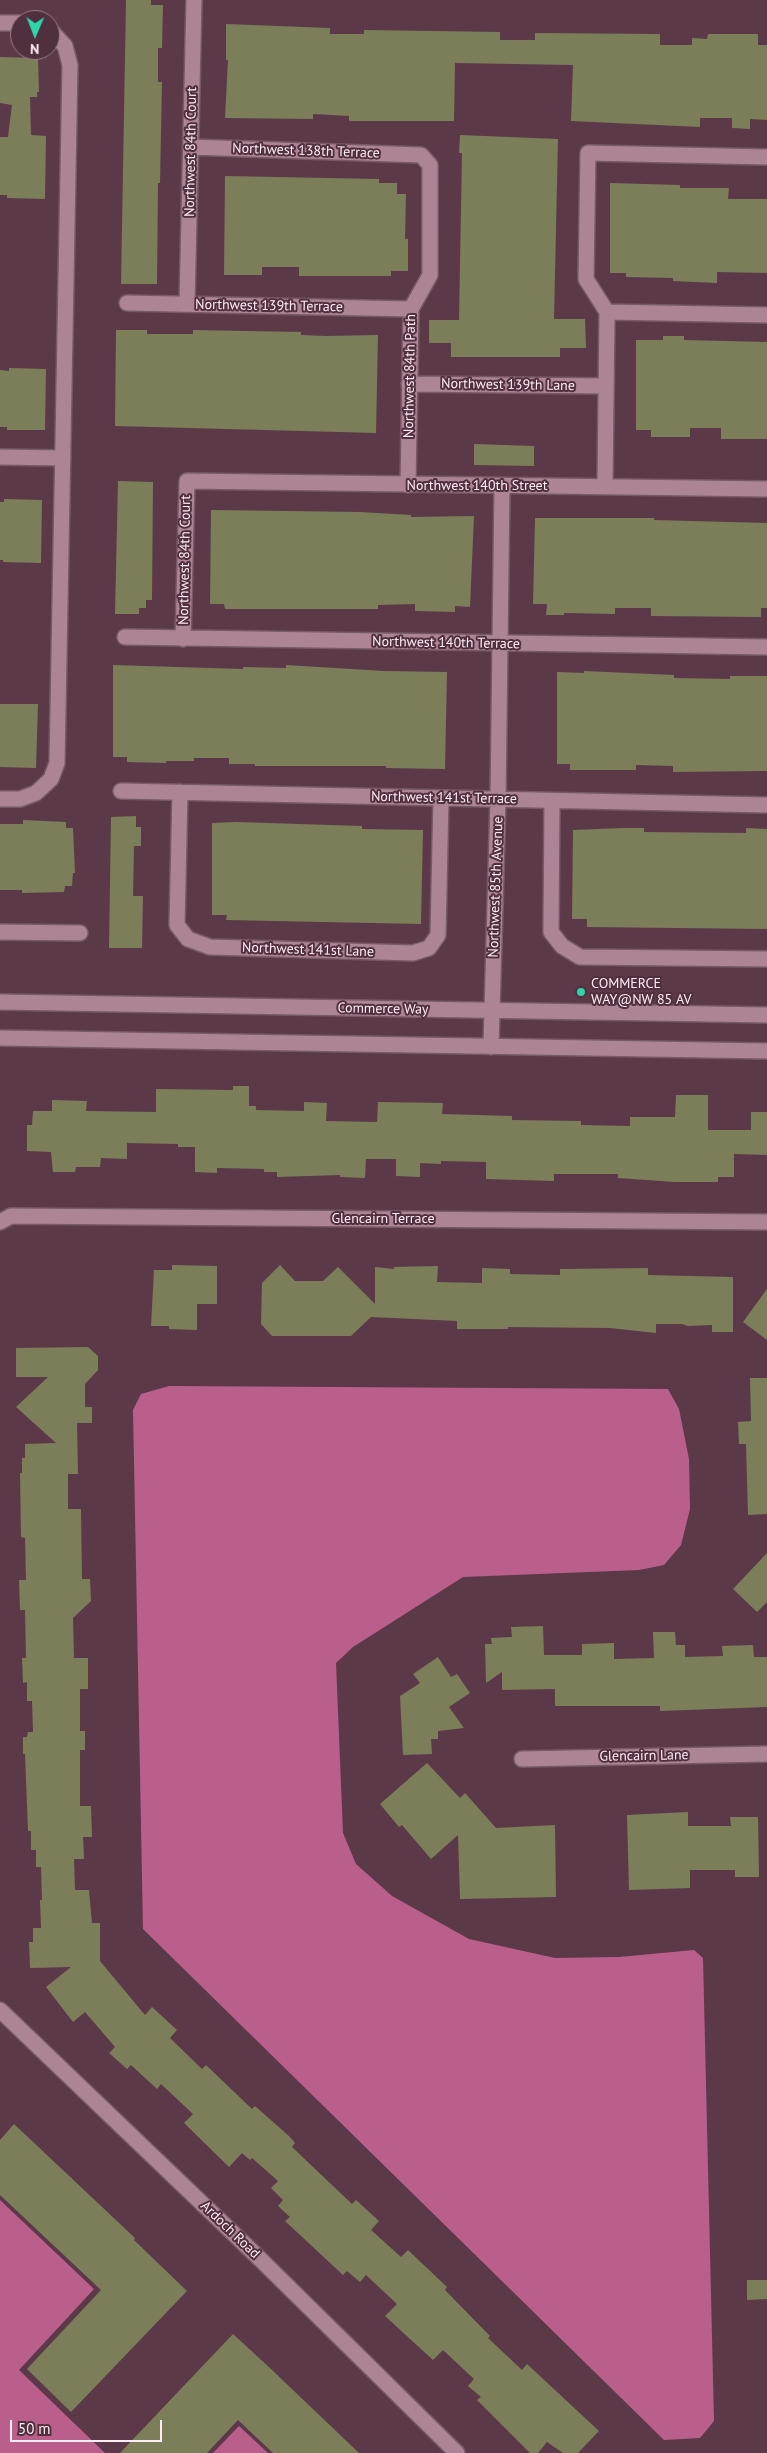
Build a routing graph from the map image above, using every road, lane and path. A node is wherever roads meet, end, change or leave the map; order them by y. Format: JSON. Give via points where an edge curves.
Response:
{"nodes":[{"id":1,"x":194,"y":0,"type":"edge"},
{"id":2,"x":60,"y":40,"type":"edge"},
{"id":3,"x":191,"y":147,"type":"junction"},
{"id":4,"x":421,"y":155,"type":"joint"},
{"id":5,"x":767,"y":157,"type":"edge"},
{"id":6,"x":127,"y":303,"type":"dead end"},
{"id":7,"x":187,"y":304,"type":"junction"},
{"id":8,"x":411,"y":310,"type":"junction"},
{"id":9,"x":607,"y":312,"type":"junction"},
{"id":10,"x":767,"y":315,"type":"edge"},
{"id":11,"x":409,"y":384,"type":"junction"},
{"id":12,"x":606,"y":386,"type":"junction"},
{"id":13,"x":0,"y":457,"type":"edge"},
{"id":14,"x":63,"y":458,"type":"junction"},
{"id":15,"x":187,"y":481,"type":"joint"},
{"id":16,"x":408,"y":485,"type":"junction"},
{"id":17,"x":605,"y":486,"type":"junction"},
{"id":18,"x":502,"y":487,"type":"junction"},
{"id":19,"x":767,"y":489,"type":"edge"},
{"id":20,"x":125,"y":637,"type":"dead end"},
{"id":21,"x":183,"y":639,"type":"junction"},
{"id":22,"x":500,"y":644,"type":"junction"},
{"id":23,"x":767,"y":647,"type":"edge"},
{"id":24,"x":121,"y":791,"type":"dead end"},
{"id":25,"x":180,"y":792,"type":"junction"},
{"id":26,"x":441,"y":798,"type":"junction"},
{"id":27,"x":0,"y":799,"type":"edge"},
{"id":28,"x":498,"y":800,"type":"junction"},
{"id":29,"x":552,"y":801,"type":"junction"},
{"id":30,"x":767,"y":805,"type":"edge"},
{"id":31,"x":0,"y":932,"type":"edge"},
{"id":32,"x":80,"y":934,"type":"dead end"},
{"id":33,"x":767,"y":960,"type":"edge"},
{"id":34,"x":0,"y":1002,"type":"edge"},
{"id":35,"x":492,"y":1011,"type":"junction"},
{"id":36,"x":767,"y":1015,"type":"edge"},
{"id":37,"x":0,"y":1038,"type":"edge"},
{"id":38,"x":491,"y":1047,"type":"junction"},
{"id":39,"x":767,"y":1052,"type":"edge"},
{"id":40,"x":0,"y":1222,"type":"edge"},
{"id":41,"x":767,"y":1222,"type":"edge"},
{"id":42,"x":767,"y":1754,"type":"edge"},
{"id":43,"x":522,"y":1759,"type":"dead end"},
{"id":44,"x":0,"y":2010,"type":"edge"},
{"id":45,"x":457,"y":2453,"type":"edge"}],
"edges":[{"from":1,"to":3,"type":"street","name":"Northwest 84th Court"},
{"from":2,"to":14,"type":"street","via":[[66,46],[70,65]]},
{"from":3,"to":4,"type":"street","name":"Northwest 138th Terrace"},
{"from":3,"to":7,"type":"street","name":"Northwest 84th Court"},
{"from":4,"to":8,"type":"street","name":"Northwest 84th Path","via":[[430,164],[430,275]]},
{"from":5,"to":9,"type":"street","via":[[588,154],[586,279]]},
{"from":6,"to":7,"type":"street","name":"Northwest 139th Terrace"},
{"from":7,"to":8,"type":"street","name":"Northwest 139th Terrace"},
{"from":8,"to":11,"type":"street","name":"Northwest 84th Path"},
{"from":9,"to":10,"type":"street"},
{"from":9,"to":12,"type":"street"},
{"from":11,"to":12,"type":"street","name":"Northwest 139th Lane"},
{"from":11,"to":16,"type":"street","name":"Northwest 84th Path"},
{"from":12,"to":17,"type":"street"},
{"from":13,"to":14,"type":"street"},
{"from":14,"to":27,"type":"street","via":[[57,764],[48,782],[36,794],[20,799]]},
{"from":15,"to":16,"type":"street","name":"Northwest 140th Street"},
{"from":15,"to":21,"type":"street","name":"Northwest 84th Court"},
{"from":16,"to":18,"type":"street","name":"Northwest 140th Street"},
{"from":17,"to":18,"type":"street","name":"Northwest 140th Street"},
{"from":17,"to":19,"type":"street","name":"Northwest 140th Street"},
{"from":18,"to":22,"type":"street","name":"Northwest 85th Avenue"},
{"from":20,"to":21,"type":"street","name":"Northwest 140th Terrace"},
{"from":21,"to":22,"type":"street","name":"Northwest 140th Terrace"},
{"from":22,"to":23,"type":"street","name":"Northwest 140th Terrace"},
{"from":22,"to":28,"type":"street","name":"Northwest 85th Avenue"},
{"from":24,"to":25,"type":"street","name":"Northwest 141st Terrace"},
{"from":25,"to":26,"type":"street","name":"Northwest 141st Terrace"},
{"from":25,"to":26,"type":"street","name":"Northwest 141st Lane","via":[[177,925],[188,939],[210,947],[413,953],[429,948],[438,935]]},
{"from":26,"to":28,"type":"street","name":"Northwest 141st Terrace"},
{"from":28,"to":29,"type":"street","name":"Northwest 141st Terrace"},
{"from":28,"to":35,"type":"street","name":"Northwest 85th Avenue"},
{"from":29,"to":30,"type":"street","name":"Northwest 141st Terrace"},
{"from":29,"to":33,"type":"street","via":[[551,932],[562,946],[580,957]]},
{"from":31,"to":32,"type":"street"},
{"from":34,"to":35,"type":"street","name":"Commerce Way"},
{"from":35,"to":36,"type":"street","name":"Commerce Way"},
{"from":35,"to":38,"type":"street","name":"Northwest 85th Avenue"},
{"from":37,"to":38,"type":"street"},
{"from":38,"to":39,"type":"street"},
{"from":40,"to":41,"type":"street","name":"Glencairn Terrace","via":[[11,1216]]},
{"from":42,"to":43,"type":"street","name":"Glencairn Lane"},
{"from":44,"to":45,"type":"street","name":"Ardoch Road"}]}
